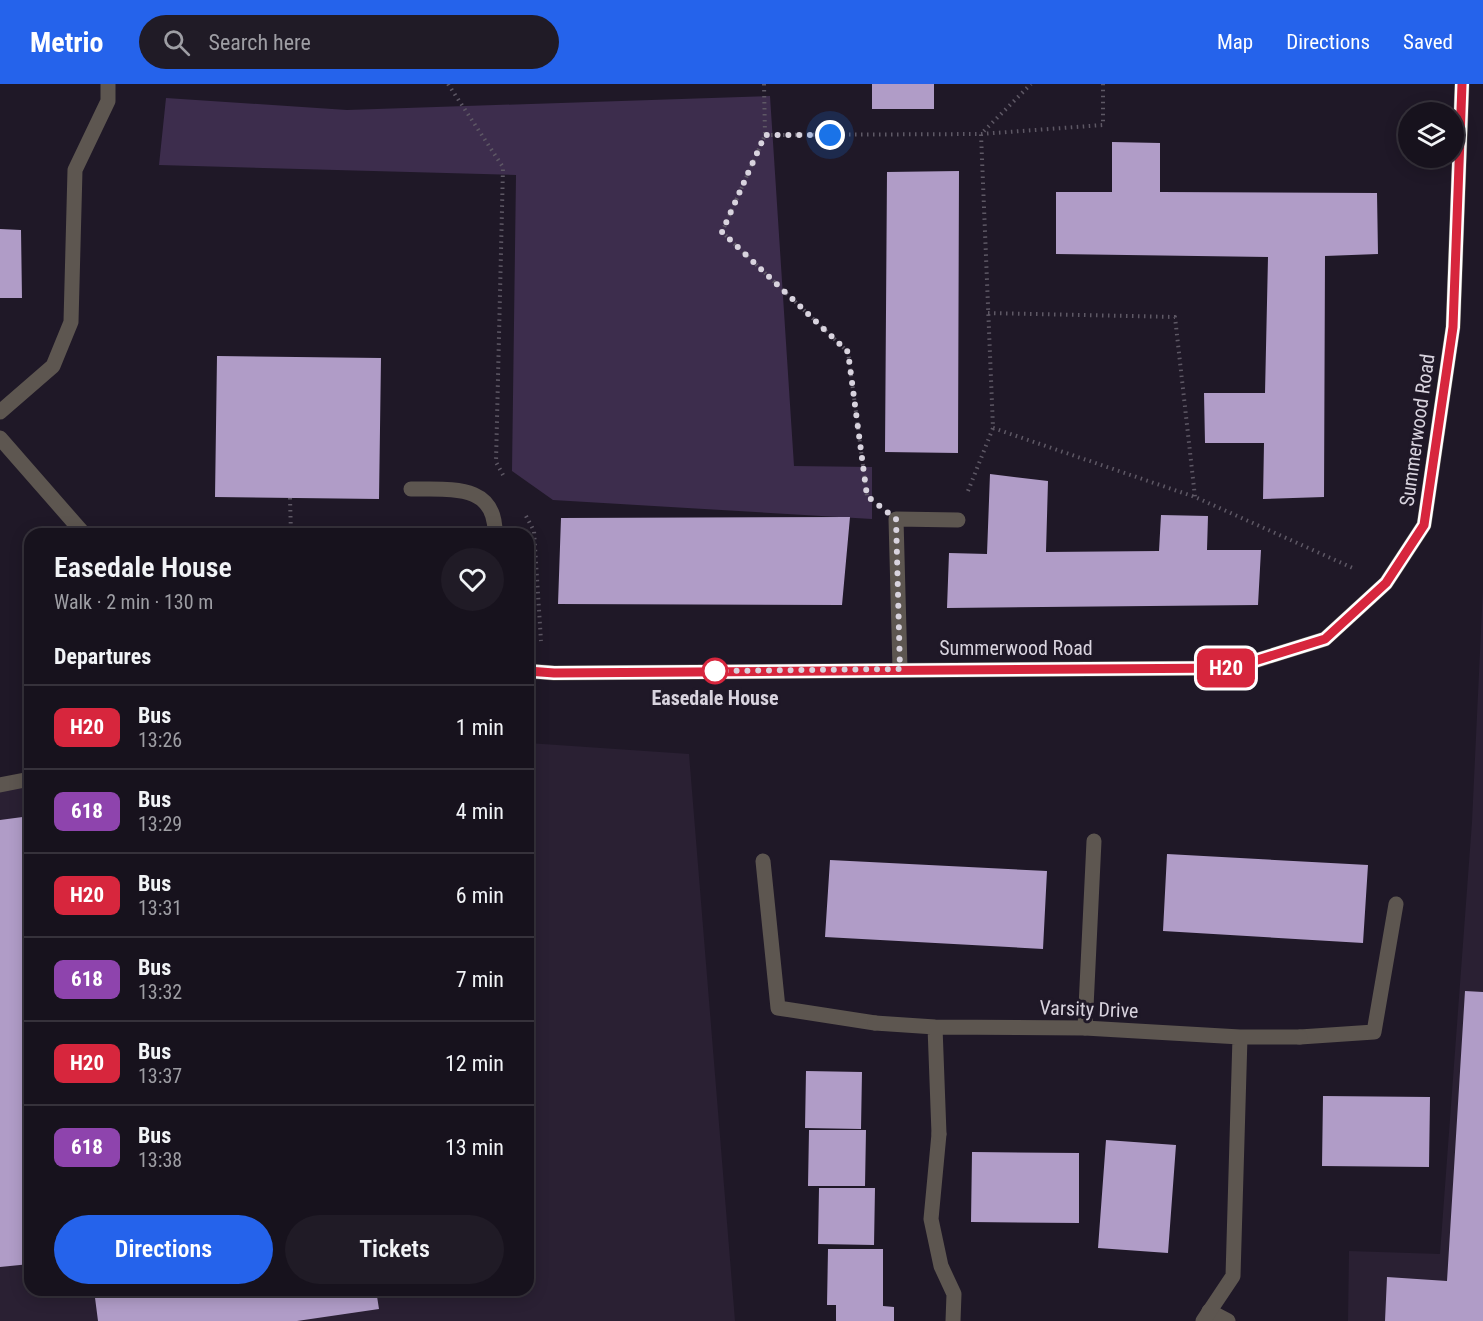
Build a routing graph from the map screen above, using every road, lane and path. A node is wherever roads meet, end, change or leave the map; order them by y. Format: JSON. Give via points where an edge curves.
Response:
{"nodes":[{"id":1,"x":108,"y":84,"type":"edge"},
{"id":2,"x":448,"y":84,"type":"edge"},
{"id":3,"x":764,"y":84,"type":"edge"},
{"id":4,"x":1031,"y":84,"type":"edge"},
{"id":5,"x":1104,"y":84,"type":"edge"},
{"id":6,"x":1462,"y":84,"type":"edge"},
{"id":7,"x":981,"y":134,"type":"junction"},
{"id":8,"x":765,"y":135,"type":"junction"},
{"id":9,"x":988,"y":313,"type":"junction"},
{"id":10,"x":0,"y":412,"type":"edge"},
{"id":11,"x":993,"y":428,"type":"junction"},
{"id":12,"x":0,"y":438,"type":"edge"},
{"id":13,"x":507,"y":482,"type":"dead end"},
{"id":14,"x":411,"y":489,"type":"dead end"},
{"id":15,"x":1195,"y":497,"type":"junction"},
{"id":16,"x":290,"y":498,"type":"dead end"},
{"id":17,"x":523,"y":511,"type":"dead end"},
{"id":18,"x":896,"y":519,"type":"junction"},
{"id":19,"x":958,"y":520,"type":"joint"},
{"id":20,"x":79,"y":528,"type":"edge"},
{"id":21,"x":291,"y":528,"type":"edge"},
{"id":22,"x":495,"y":528,"type":"edge"},
{"id":23,"x":532,"y":528,"type":"edge"},
{"id":24,"x":534,"y":531,"type":"edge"},
{"id":25,"x":1386,"y":583,"type":"junction"},
{"id":26,"x":900,"y":669,"type":"junction"},
{"id":27,"x":535,"y":671,"type":"edge"},
{"id":28,"x":24,"y":781,"type":"edge"},
{"id":29,"x":0,"y":785,"type":"edge"},
{"id":30,"x":1094,"y":841,"type":"dead end"},
{"id":31,"x":763,"y":861,"type":"dead end"},
{"id":32,"x":1396,"y":904,"type":"dead end"},
{"id":33,"x":935,"y":1027,"type":"junction"},
{"id":34,"x":1085,"y":1028,"type":"junction"},
{"id":35,"x":1240,"y":1037,"type":"junction"},
{"id":36,"x":1206,"y":1316,"type":"edge"},
{"id":37,"x":953,"y":1321,"type":"edge"},
{"id":38,"x":1228,"y":1321,"type":"edge"}],
"edges":[{"from":1,"to":10,"type":"street","via":[[108,101],[75,170],[71,322],[53,366]]},
{"from":2,"to":13,"type":"path","via":[[503,167],[496,462]]},
{"from":3,"to":8,"type":"path"},
{"from":4,"to":7,"type":"path"},
{"from":5,"to":7,"type":"path","via":[[1103,125]]},
{"from":6,"to":25,"type":"street","name":"Summerwood Road","via":[[1453,327],[1424,525]]},
{"from":7,"to":8,"type":"path"},
{"from":7,"to":9,"type":"path"},
{"from":8,"to":18,"type":"path","via":[[722,232],[848,352],[867,496]]},
{"from":9,"to":11,"type":"path"},
{"from":9,"to":15,"type":"path","via":[[1175,317]]},
{"from":11,"to":15,"type":"path"},
{"from":11,"to":19,"type":"path"},
{"from":12,"to":20,"type":"street"},
{"from":14,"to":22,"type":"street","via":[[464,490],[483,498],[495,518]]},
{"from":15,"to":25,"type":"path"},
{"from":16,"to":21,"type":"path"},
{"from":17,"to":23,"type":"path"},
{"from":18,"to":19,"type":"street"},
{"from":18,"to":26,"type":"street"},
{"from":24,"to":27,"type":"path"},
{"from":25,"to":26,"type":"street","name":"Summerwood Road","via":[[1325,639],[1232,668]]},
{"from":26,"to":27,"type":"street","name":"Summerwood Road"},
{"from":28,"to":29,"type":"street"},
{"from":30,"to":34,"type":"street"},
{"from":31,"to":33,"type":"street","name":"Varsity Drive","via":[[778,1008],[875,1023]]},
{"from":32,"to":35,"type":"street","name":"Varsity Drive","via":[[1374,1032]]},
{"from":33,"to":34,"type":"street","name":"Varsity Drive"},
{"from":33,"to":37,"type":"street","via":[[939,1134],[931,1219],[941,1266],[954,1294]]},
{"from":34,"to":35,"type":"street","name":"Varsity Drive"},
{"from":35,"to":36,"type":"street","via":[[1233,1276]]},
{"from":36,"to":38,"type":"street"}]}
